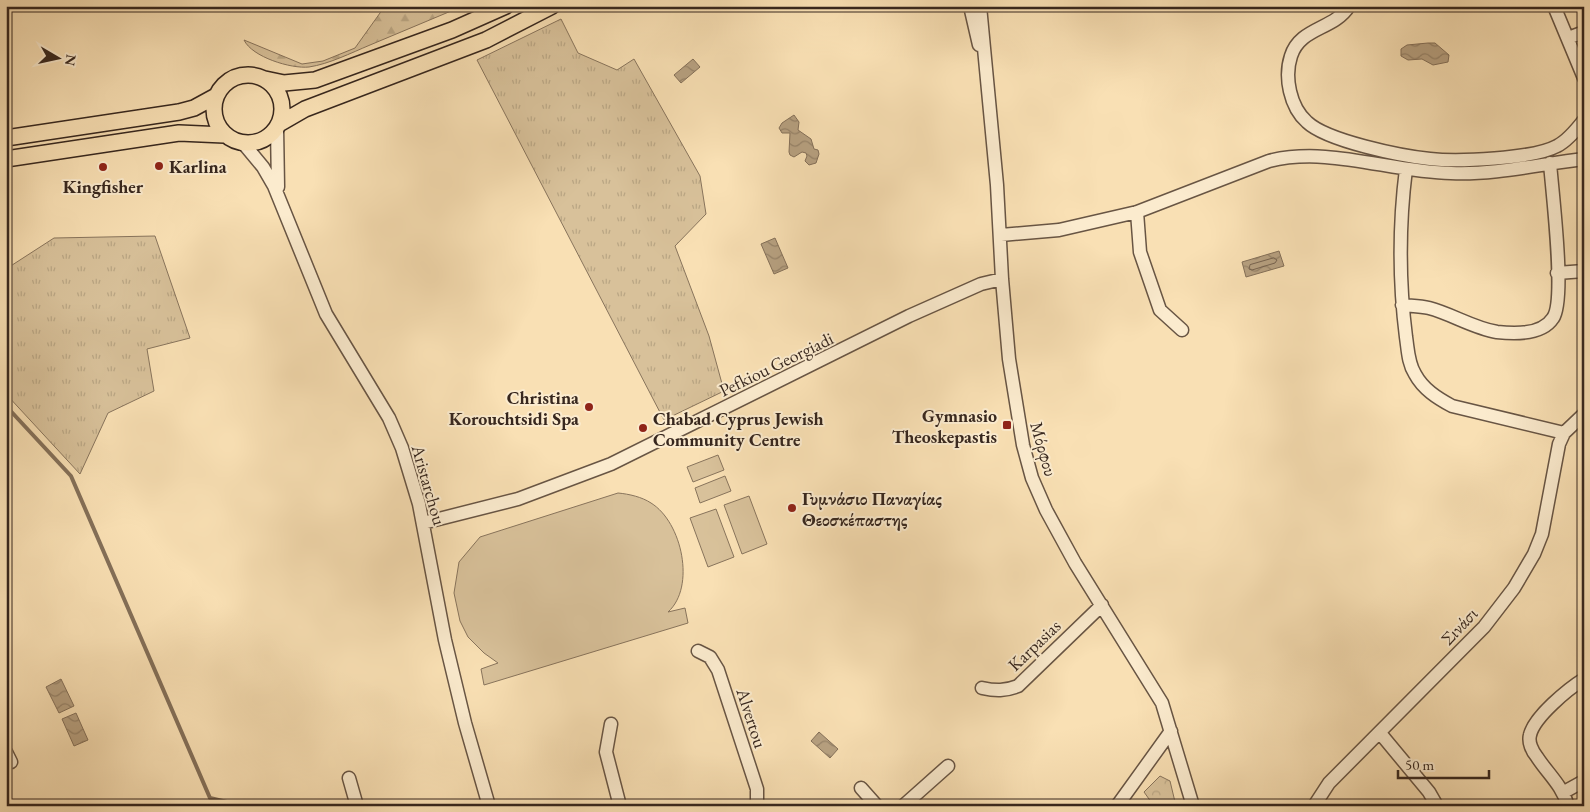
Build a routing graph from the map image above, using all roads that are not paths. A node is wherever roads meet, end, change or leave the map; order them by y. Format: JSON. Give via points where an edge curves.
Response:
{"nodes":[{"id":1,"x":506,"y":6,"type":"edge"},
{"id":2,"x":552,"y":6,"type":"edge"},
{"id":3,"x":970,"y":6,"type":"edge"},
{"id":4,"x":980,"y":6,"type":"edge"},
{"id":5,"x":1349,"y":6,"type":"edge"},
{"id":6,"x":1554,"y":6,"type":"edge"},
{"id":7,"x":1584,"y":32,"type":"edge"},
{"id":8,"x":1568,"y":38,"type":"junction"},
{"id":9,"x":985,"y":64,"type":"junction"},
{"id":10,"x":1584,"y":78,"type":"edge"},
{"id":11,"x":265,"y":79,"type":"junction"},
{"id":12,"x":216,"y":96,"type":"junction"},
{"id":13,"x":1584,"y":120,"type":"edge"},
{"id":14,"x":278,"y":126,"type":"junction"},
{"id":15,"x":224,"y":135,"type":"junction"},
{"id":16,"x":6,"y":138,"type":"edge"},
{"id":17,"x":243,"y":143,"type":"junction"},
{"id":18,"x":6,"y":159,"type":"edge"},
{"id":19,"x":1584,"y":159,"type":"edge"},
{"id":20,"x":1550,"y":163,"type":"junction"},
{"id":21,"x":1406,"y":169,"type":"junction"},
{"id":22,"x":278,"y":194,"type":"junction"},
{"id":23,"x":1137,"y":212,"type":"junction"},
{"id":24,"x":1001,"y":235,"type":"junction"},
{"id":25,"x":1584,"y":272,"type":"edge"},
{"id":26,"x":1558,"y":273,"type":"junction"},
{"id":27,"x":1002,"y":279,"type":"junction"},
{"id":28,"x":1402,"y":305,"type":"junction"},
{"id":29,"x":1182,"y":330,"type":"dead end"},
{"id":30,"x":1584,"y":414,"type":"edge"},
{"id":31,"x":1564,"y":433,"type":"junction"},
{"id":32,"x":423,"y":523,"type":"junction"},
{"id":33,"x":1102,"y":605,"type":"junction"},
{"id":34,"x":698,"y":651,"type":"dead end"},
{"id":35,"x":1584,"y":679,"type":"edge"},
{"id":36,"x":982,"y":688,"type":"dead end"},
{"id":37,"x":610,"y":724,"type":"dead end"},
{"id":38,"x":1170,"y":731,"type":"junction"},
{"id":39,"x":1380,"y":733,"type":"junction"},
{"id":40,"x":6,"y":752,"type":"edge"},
{"id":41,"x":6,"y":763,"type":"edge"},
{"id":42,"x":948,"y":766,"type":"dead end"},
{"id":43,"x":349,"y":778,"type":"dead end"},
{"id":44,"x":1584,"y":782,"type":"edge"},
{"id":45,"x":861,"y":788,"type":"dead end"},
{"id":46,"x":1564,"y":792,"type":"junction"},
{"id":47,"x":357,"y":806,"type":"edge"},
{"id":48,"x":489,"y":806,"type":"edge"},
{"id":49,"x":620,"y":806,"type":"edge"},
{"id":50,"x":757,"y":806,"type":"edge"},
{"id":51,"x":877,"y":806,"type":"edge"},
{"id":52,"x":903,"y":806,"type":"edge"},
{"id":53,"x":1117,"y":806,"type":"edge"},
{"id":54,"x":1192,"y":806,"type":"edge"},
{"id":55,"x":1314,"y":806,"type":"edge"},
{"id":56,"x":1437,"y":806,"type":"edge"},
{"id":57,"x":1568,"y":806,"type":"edge"}],
"edges":[{"from":1,"to":11,"type":"main road","via":[[452,30],[315,80],[284,83]]},
{"from":2,"to":14,"type":"main road","via":[[486,40],[305,109]]},
{"from":3,"to":9,"type":"street","name":"Μόρφου"},
{"from":4,"to":9,"type":"street","name":"Μόρφου"},
{"from":5,"to":13,"type":"street","via":[[1336,21],[1303,37],[1295,45],[1290,58],[1289,87],[1293,102],[1308,123],[1318,130],[1358,143],[1431,159],[1481,159],[1539,152],[1558,146]]},
{"from":6,"to":8,"type":"street"},
{"from":7,"to":8,"type":"street"},
{"from":8,"to":10,"type":"street"},
{"from":9,"to":24,"type":"street","name":"Μόρφου"},
{"from":11,"to":12,"type":"main road","via":[[247,74],[236,76],[227,81]]},
{"from":11,"to":14,"type":"main road","via":[[281,98],[282,116]]},
{"from":12,"to":15,"type":"main road","via":[[215,118]]},
{"from":12,"to":16,"type":"main road","via":[[179,112]]},
{"from":14,"to":17,"type":"main road","via":[[266,139]]},
{"from":14,"to":22,"type":"street","name":"Aristarchou"},
{"from":15,"to":17,"type":"main road"},
{"from":15,"to":18,"type":"main road","via":[[178,133]]},
{"from":17,"to":22,"type":"street","name":"Aristarchou","via":[[269,176]]},
{"from":19,"to":20,"type":"street"},
{"from":20,"to":21,"type":"street","via":[[1486,173],[1449,174]]},
{"from":20,"to":26,"type":"street"},
{"from":21,"to":23,"type":"street","via":[[1302,155],[1287,157]]},
{"from":21,"to":28,"type":"street","via":[[1402,200]]},
{"from":22,"to":32,"type":"street","name":"Aristarchou","via":[[326,314],[389,418]]},
{"from":23,"to":24,"type":"street","via":[[1059,230]]},
{"from":23,"to":29,"type":"street","via":[[1140,252],[1160,310]]},
{"from":24,"to":27,"type":"street","name":"Μόρφου"},
{"from":25,"to":26,"type":"street"},
{"from":26,"to":28,"type":"street","via":[[1558,303],[1552,320],[1524,333],[1496,332],[1428,308]]},
{"from":27,"to":32,"type":"street","name":"Pefkiou Georgiadi","via":[[981,284],[909,316],[611,464],[518,499]]},
{"from":27,"to":33,"type":"street","name":"Μόρφου","via":[[1017,419],[1032,478],[1048,514]]},
{"from":28,"to":31,"type":"street","via":[[1410,363],[1423,386],[1438,398],[1466,411]]},
{"from":30,"to":31,"type":"street"},
{"from":31,"to":39,"type":"street","name":"Σινάσι","via":[[1555,459],[1542,534],[1525,571],[1484,627]]},
{"from":32,"to":48,"type":"street","name":"Aristarchou","via":[[445,640]]},
{"from":33,"to":36,"type":"street","name":"Karpasias","via":[[1018,686],[996,691]]},
{"from":33,"to":38,"type":"street","name":"Μόρφου","via":[[1152,684],[1162,703]]},
{"from":34,"to":50,"type":"street","name":"Alvertou","via":[[710,657],[718,670],[757,789]]},
{"from":35,"to":46,"type":"street","via":[[1558,699],[1530,736],[1536,756]]},
{"from":37,"to":49,"type":"street","via":[[606,752]]},
{"from":38,"to":53,"type":"street"},
{"from":38,"to":54,"type":"street","name":"Μόρφου"},
{"from":39,"to":55,"type":"street","name":"Σινάσι","via":[[1329,783]]},
{"from":39,"to":56,"type":"street","via":[[1430,792]]},
{"from":40,"to":41,"type":"street","via":[[11,762]]},
{"from":42,"to":52,"type":"street"},
{"from":43,"to":47,"type":"street"},
{"from":44,"to":46,"type":"street"},
{"from":45,"to":51,"type":"street"},
{"from":46,"to":57,"type":"street"}]}
